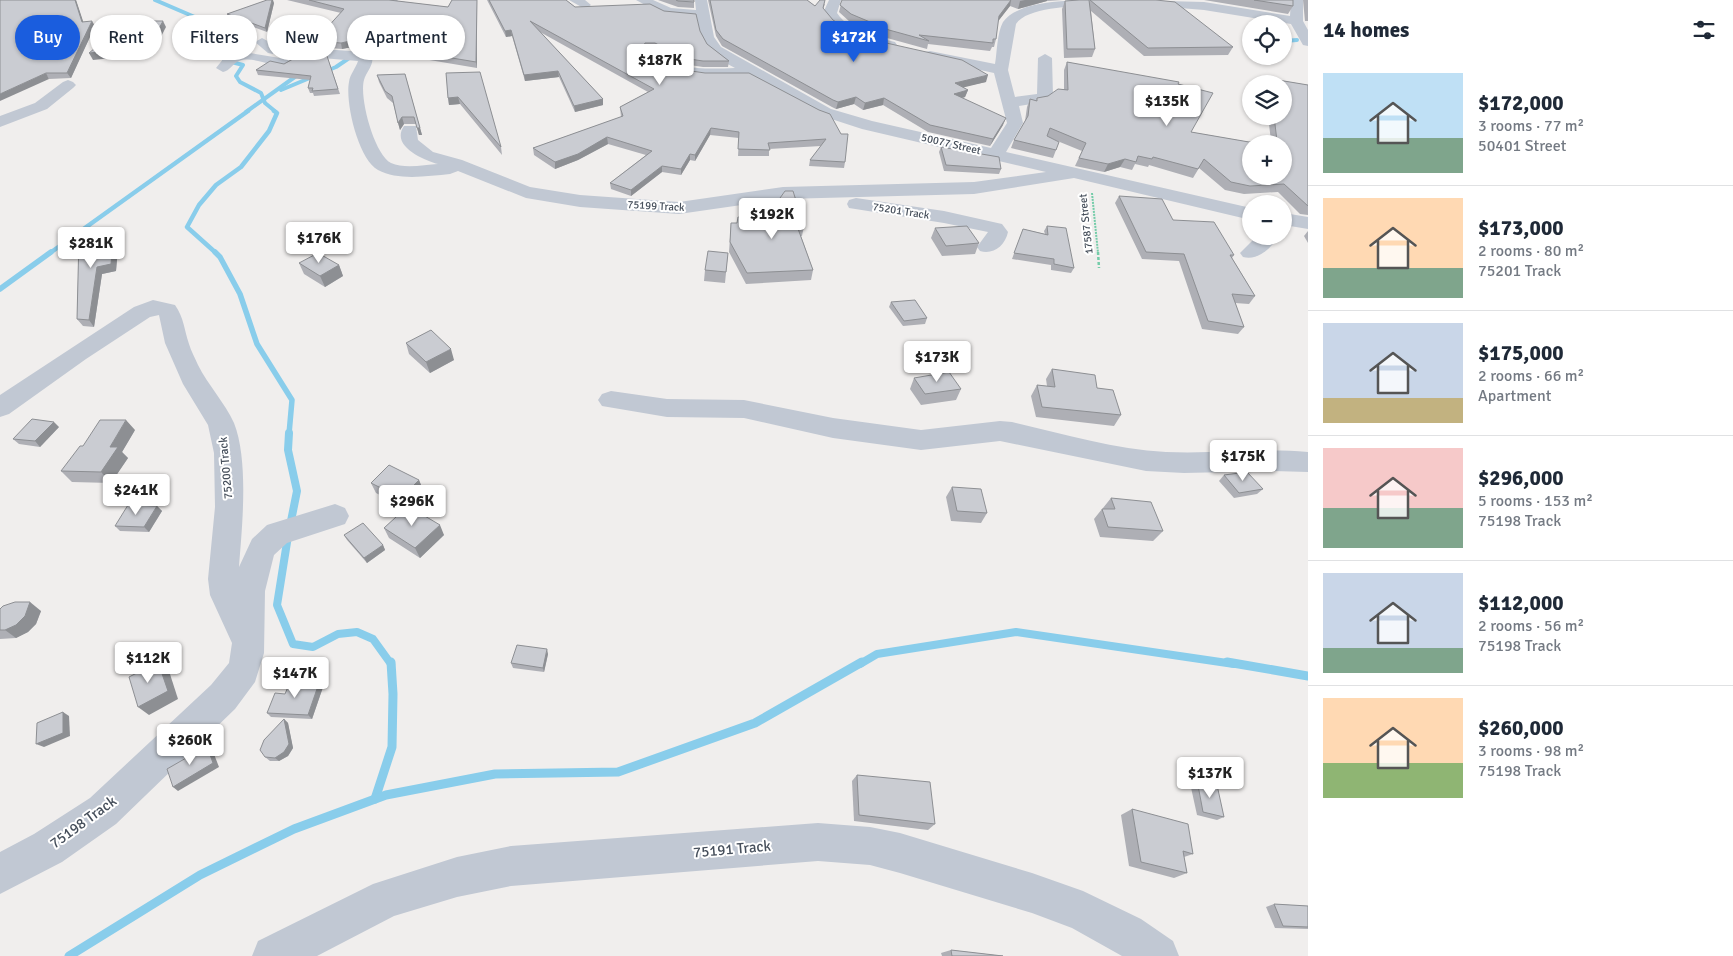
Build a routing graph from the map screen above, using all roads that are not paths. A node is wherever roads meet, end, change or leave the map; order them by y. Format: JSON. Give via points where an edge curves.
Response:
{"nodes":[{"id":1,"x":642,"y":0,"type":"edge"},
{"id":2,"x":836,"y":0,"type":"edge"},
{"id":3,"x":1092,"y":0,"type":"edge"},
{"id":4,"x":1132,"y":0,"type":"edge"},
{"id":5,"x":1144,"y":0,"type":"edge"},
{"id":6,"x":1298,"y":0,"type":"edge"},
{"id":7,"x":702,"y":7,"type":"edge"},
{"id":8,"x":1296,"y":21,"type":"junction"},
{"id":9,"x":262,"y":42,"type":"dead end"},
{"id":10,"x":1308,"y":42,"type":"edge"},
{"id":11,"x":650,"y":54,"type":"edge"},
{"id":12,"x":347,"y":55,"type":"edge"},
{"id":13,"x":347,"y":55,"type":"edge"},
{"id":14,"x":1045,"y":58,"type":"dead end"},
{"id":15,"x":365,"y":60,"type":"edge"},
{"id":16,"x":222,"y":68,"type":"dead end"},
{"id":17,"x":1001,"y":70,"type":"junction"},
{"id":18,"x":750,"y":72,"type":"junction"},
{"id":19,"x":731,"y":74,"type":"junction"},
{"id":20,"x":68,"y":85,"type":"dead end"},
{"id":21,"x":780,"y":88,"type":"junction"},
{"id":22,"x":1009,"y":102,"type":"junction"},
{"id":23,"x":0,"y":122,"type":"edge"},
{"id":24,"x":410,"y":130,"type":"dead end"},
{"id":25,"x":995,"y":155,"type":"junction"},
{"id":26,"x":466,"y":168,"type":"junction"},
{"id":27,"x":1082,"y":175,"type":"junction"},
{"id":28,"x":782,"y":193,"type":"junction"},
{"id":29,"x":1242,"y":212,"type":"edge"},
{"id":30,"x":1259,"y":245,"type":"edge"},
{"id":31,"x":987,"y":247,"type":"dead end"},
{"id":32,"x":1250,"y":253,"type":"dead end"},
{"id":33,"x":611,"y":400,"type":"dead end"},
{"id":34,"x":0,"y":408,"type":"edge"},
{"id":35,"x":1308,"y":462,"type":"edge"},
{"id":36,"x":335,"y":516,"type":"dead end"},
{"id":37,"x":248,"y":643,"type":"junction"},
{"id":38,"x":0,"y":874,"type":"edge"},
{"id":39,"x":286,"y":949,"type":"edge"},
{"id":40,"x":1158,"y":956,"type":"edge"}],
"edges":[{"from":1,"to":7,"type":"street","via":[[669,12]]},
{"from":2,"to":17,"type":"street","via":[[830,13],[834,21],[846,30],[872,40]]},
{"from":3,"to":17,"type":"street","via":[[1023,6],[1009,24]]},
{"from":4,"to":5,"type":"street"},
{"from":5,"to":8,"type":"street"},
{"from":6,"to":8,"type":"street"},
{"from":7,"to":18,"type":"street","name":"50077 Street","via":[[707,37],[716,50]]},
{"from":8,"to":10,"type":"street"},
{"from":9,"to":12,"type":"street","via":[[277,50]]},
{"from":11,"to":19,"type":"street","via":[[667,66]]},
{"from":13,"to":16,"type":"street","via":[[285,63],[246,55],[230,59]]},
{"from":14,"to":22,"type":"street","via":[[1044,96]]},
{"from":15,"to":26,"type":"street","via":[[356,84],[357,106],[363,132],[379,163],[390,168],[415,170]]},
{"from":17,"to":22,"type":"street"},
{"from":18,"to":19,"type":"street"},
{"from":18,"to":21,"type":"street","name":"50077 Street"},
{"from":19,"to":21,"type":"street","via":[[743,82]]},
{"from":20,"to":23,"type":"street","via":[[41,106]]},
{"from":21,"to":25,"type":"street","name":"50077 Street","via":[[825,112],[846,119]]},
{"from":22,"to":25,"type":"street","via":[[1015,123]]},
{"from":24,"to":26,"type":"street","name":"75199 Track","via":[[410,141],[420,152]]},
{"from":25,"to":27,"type":"street","name":"50077 Street"},
{"from":26,"to":28,"type":"street","name":"75199 Track","via":[[526,192],[618,204],[686,208]]},
{"from":27,"to":28,"type":"street","name":"75199 Track","via":[[974,188]]},
{"from":27,"to":29,"type":"street","name":"50077 Street"},
{"from":28,"to":31,"type":"street","name":"75201 Track","via":[[995,228],[997,237]]},
{"from":30,"to":32,"type":"street"},
{"from":33,"to":35,"type":"street","via":[[667,408],[744,409],[832,428],[921,440],[1006,432],[1132,460]]},
{"from":34,"to":37,"type":"street","name":"75200 Track","via":[[149,308],[167,310],[195,384],[221,424],[227,453],[229,507],[223,579],[226,595]]},
{"from":36,"to":37,"type":"street","name":"75198 Track","via":[[277,534],[262,548],[250,586]]},
{"from":37,"to":38,"type":"street","name":"75198 Track","via":[[243,671],[223,697],[103,811],[48,848]]},
{"from":39,"to":40,"type":"street","name":"75191 Track","via":[[388,898],[457,877],[511,866],[818,842],[870,846],[900,853],[1032,893],[1083,912]]}]}
